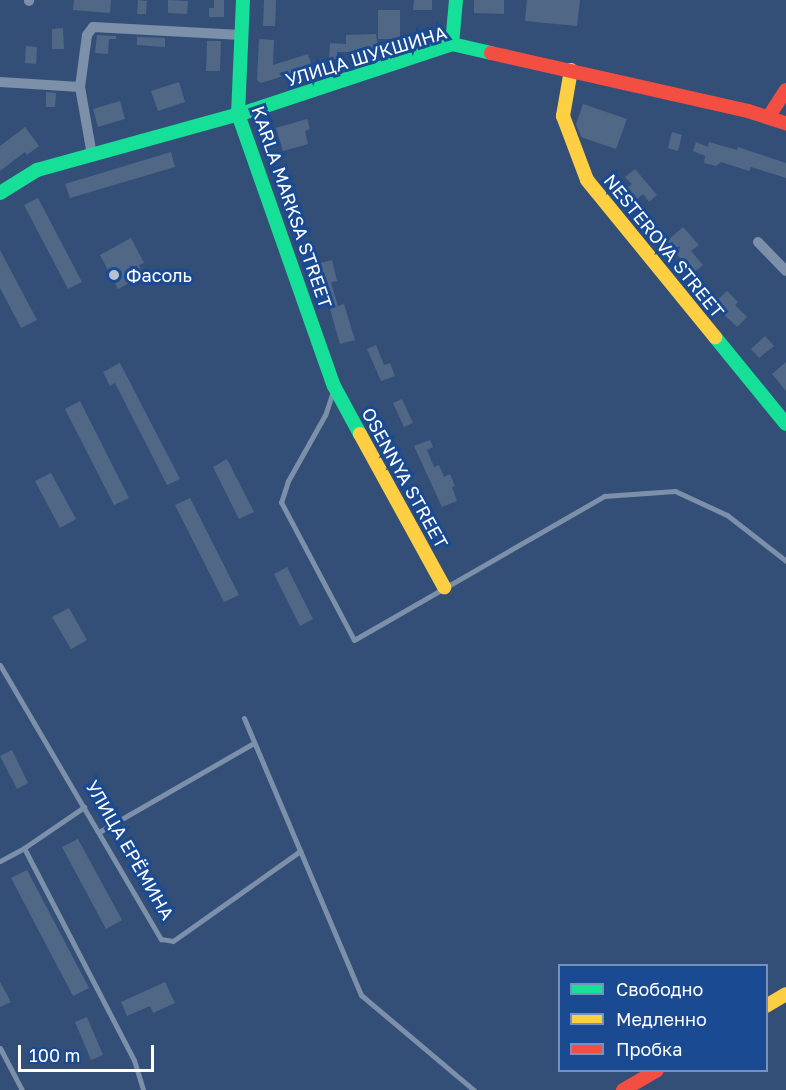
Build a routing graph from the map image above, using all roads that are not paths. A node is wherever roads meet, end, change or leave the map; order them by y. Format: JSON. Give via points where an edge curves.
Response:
{"nodes":[{"id":1,"x":243,"y":0,"type":"edge"},
{"id":2,"x":456,"y":0,"type":"edge"},
{"id":3,"x":241,"y":35,"type":"junction"},
{"id":4,"x":452,"y":44,"type":"junction"},
{"id":5,"x":571,"y":70,"type":"junction"},
{"id":6,"x":0,"y":82,"type":"edge"},
{"id":7,"x":80,"y":87,"type":"junction"},
{"id":8,"x":786,"y":90,"type":"edge"},
{"id":9,"x":238,"y":114,"type":"junction"},
{"id":10,"x":769,"y":116,"type":"junction"},
{"id":11,"x":786,"y":123,"type":"edge"},
{"id":12,"x":92,"y":155,"type":"junction"},
{"id":13,"x":0,"y":193,"type":"edge"},
{"id":14,"x":758,"y":242,"type":"dead end"},
{"id":15,"x":786,"y":271,"type":"edge"},
{"id":16,"x":334,"y":386,"type":"junction"},
{"id":17,"x":785,"y":421,"type":"edge"},
{"id":18,"x":786,"y":561,"type":"edge"},
{"id":19,"x":444,"y":587,"type":"junction"},
{"id":20,"x":0,"y":665,"type":"edge"},
{"id":21,"x":244,"y":718,"type":"dead end"},
{"id":22,"x":254,"y":743,"type":"junction"},
{"id":23,"x":84,"y":807,"type":"junction"},
{"id":24,"x":99,"y":832,"type":"junction"},
{"id":25,"x":24,"y":848,"type":"junction"},
{"id":26,"x":300,"y":851,"type":"junction"},
{"id":27,"x":0,"y":861,"type":"edge"},
{"id":28,"x":786,"y":994,"type":"edge"},
{"id":29,"x":768,"y":1005,"type":"edge"},
{"id":30,"x":0,"y":1048,"type":"edge"},
{"id":31,"x":655,"y":1072,"type":"edge"},
{"id":32,"x":22,"y":1090,"type":"edge"},
{"id":33,"x":143,"y":1090,"type":"edge"},
{"id":34,"x":474,"y":1090,"type":"edge"},
{"id":35,"x":623,"y":1090,"type":"edge"}],
"edges":[{"from":1,"to":3,"type":"street","name":"KARLA MARKSA STREET"},
{"from":2,"to":4,"type":"street"},
{"from":3,"to":7,"type":"street","via":[[93,27],[87,35]]},
{"from":3,"to":9,"type":"street","name":"KARLA MARKSA STREET"},
{"from":4,"to":5,"type":"street","name":"УЛИЦА ШУКШИНА"},
{"from":4,"to":9,"type":"street","name":"УЛИЦА ШУКШИНА"},
{"from":5,"to":10,"type":"street","name":"УЛИЦА ШУКШИНА"},
{"from":5,"to":17,"type":"street","name":"NESTEROVA STREET","via":[[563,116],[587,180]]},
{"from":6,"to":7,"type":"street"},
{"from":7,"to":12,"type":"street"},
{"from":8,"to":10,"type":"street"},
{"from":9,"to":12,"type":"street","name":"УЛИЦА ШУКШИНА"},
{"from":9,"to":16,"type":"street","name":"KARLA MARKSA STREET"},
{"from":10,"to":11,"type":"street","name":"УЛИЦА ШУКШИНА"},
{"from":12,"to":13,"type":"street","name":"УЛИЦА ШУКШИНА","via":[[37,170]]},
{"from":14,"to":15,"type":"street"},
{"from":16,"to":19,"type":"street","name":"OSENNYA STREET"},
{"from":16,"to":19,"type":"lane","via":[[325,415],[288,481],[281,502],[354,640]]},
{"from":18,"to":19,"type":"lane","via":[[727,515],[675,490],[604,496]]},
{"from":20,"to":23,"type":"lane","name":"УЛИЦА ЕРЁМИНА"},
{"from":21,"to":22,"type":"lane"},
{"from":22,"to":24,"type":"lane"},
{"from":22,"to":26,"type":"lane"},
{"from":23,"to":24,"type":"lane","name":"УЛИЦА ЕРЁМИНА"},
{"from":23,"to":25,"type":"lane"},
{"from":24,"to":26,"type":"lane","name":"УЛИЦА ЕРЁМИНА","via":[[161,939],[173,941]]},
{"from":25,"to":27,"type":"lane"},
{"from":25,"to":33,"type":"lane","via":[[134,1060]]},
{"from":26,"to":34,"type":"lane","via":[[361,995]]},
{"from":28,"to":29,"type":"street"},
{"from":30,"to":32,"type":"lane"},
{"from":31,"to":35,"type":"street"}]}
